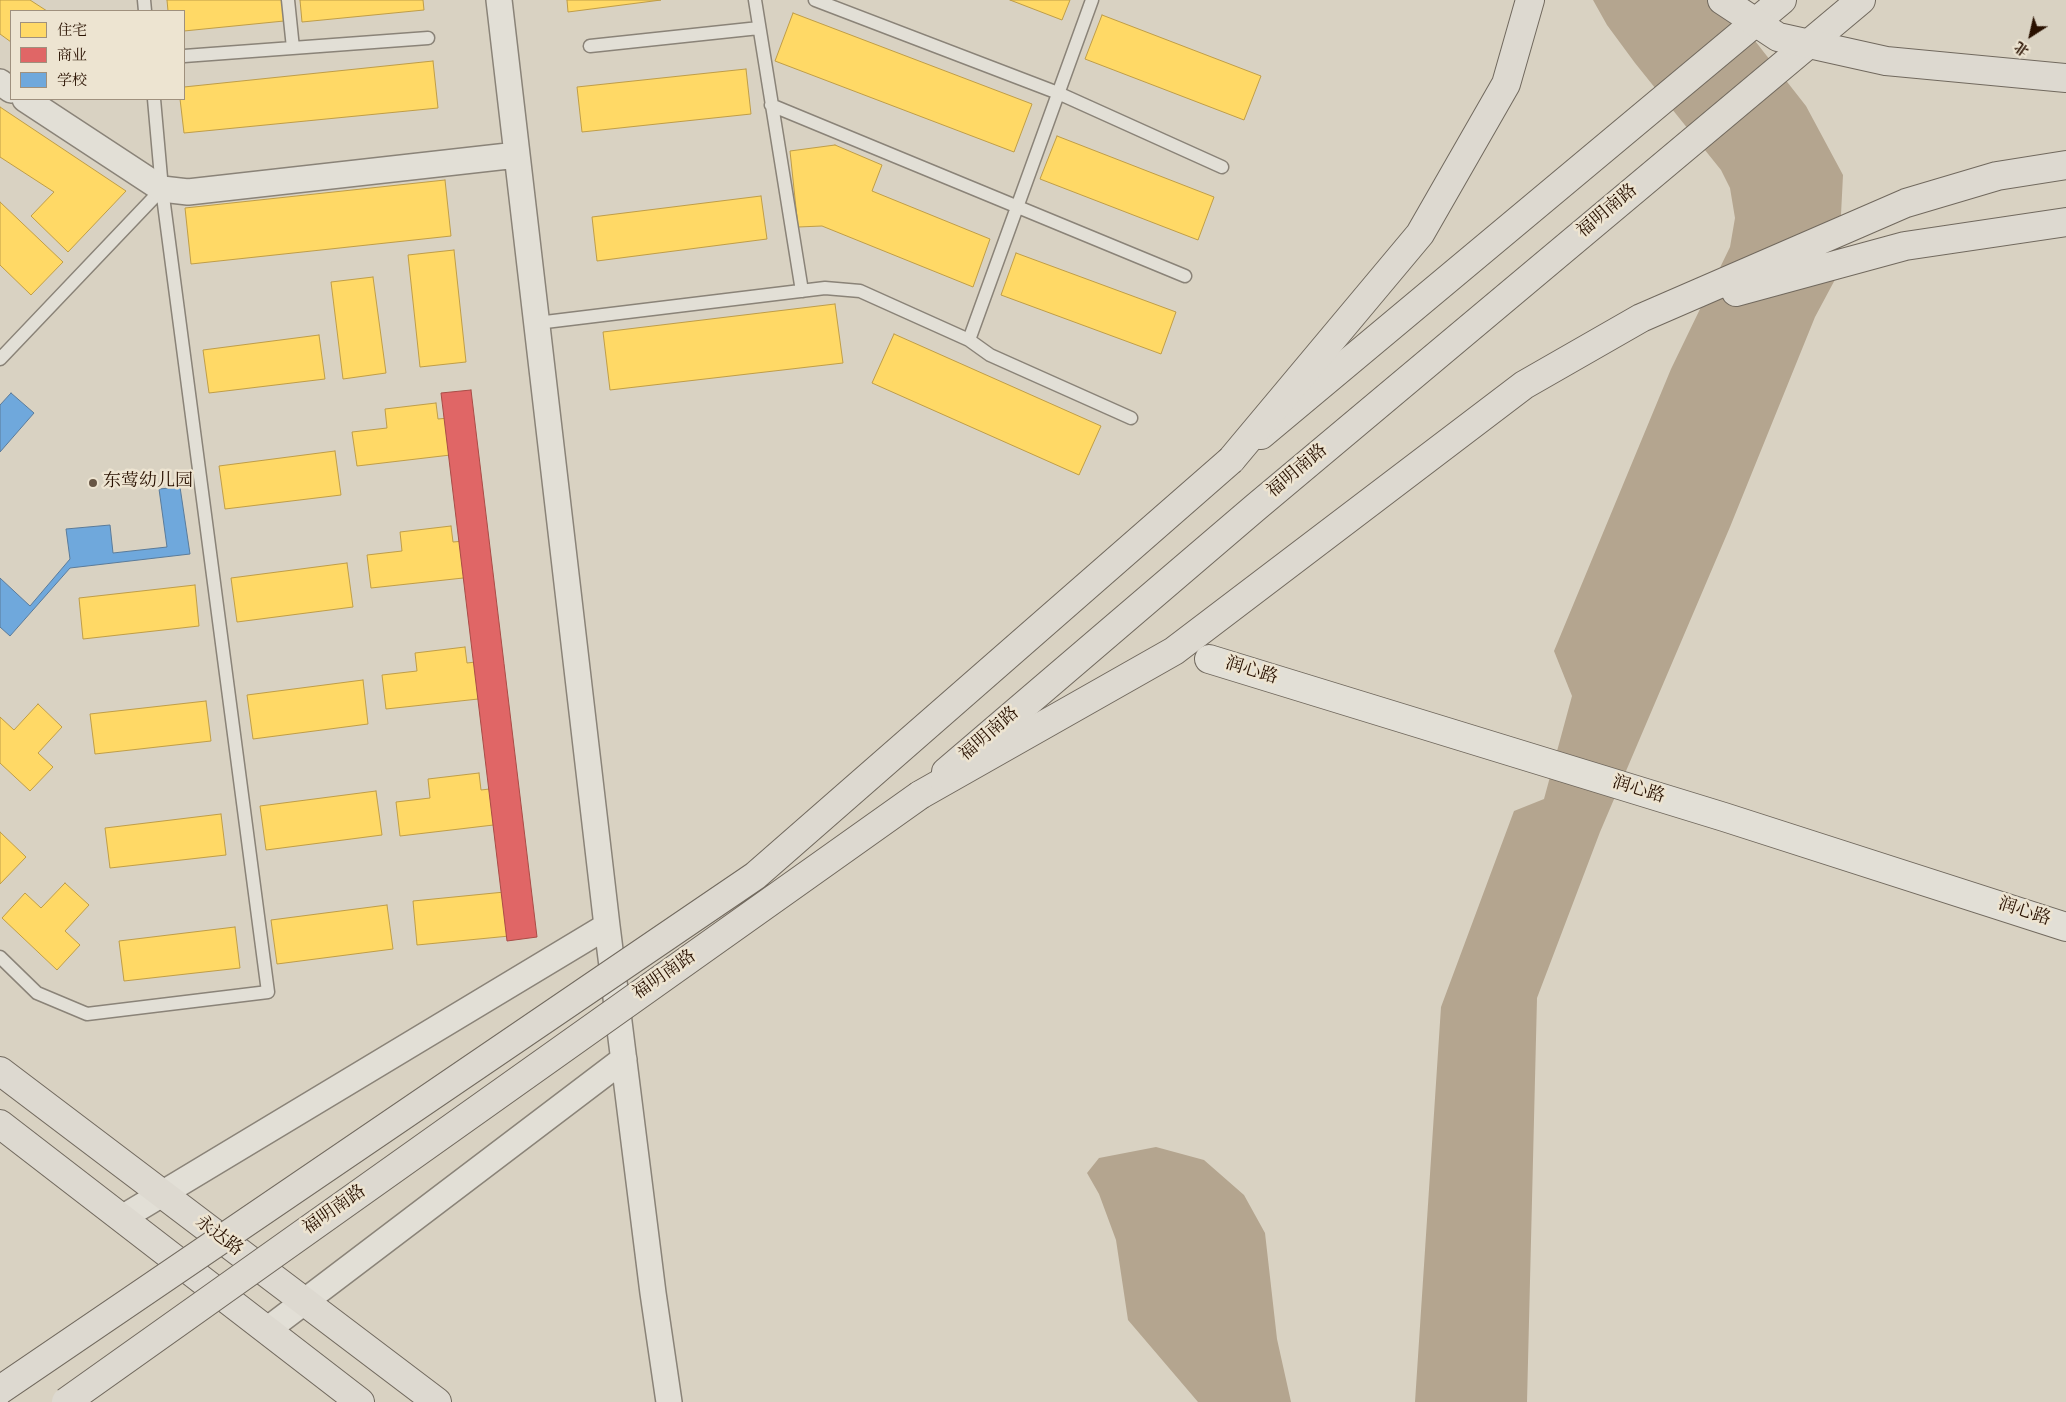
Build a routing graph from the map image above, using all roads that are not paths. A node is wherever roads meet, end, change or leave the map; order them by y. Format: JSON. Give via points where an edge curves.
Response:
{"nodes":[{"id":1,"x":288,"y":0,"type":"edge"},
{"id":2,"x":499,"y":0,"type":"edge"},
{"id":3,"x":755,"y":0,"type":"edge"},
{"id":4,"x":815,"y":0,"type":"edge"},
{"id":5,"x":1092,"y":0,"type":"edge"},
{"id":6,"x":1530,"y":0,"type":"edge"},
{"id":7,"x":1722,"y":0,"type":"edge"},
{"id":8,"x":1782,"y":0,"type":"edge"},
{"id":9,"x":1861,"y":0,"type":"edge"},
{"id":10,"x":759,"y":28,"type":"junction"},
{"id":11,"x":428,"y":38,"type":"dead end"},
{"id":12,"x":590,"y":46,"type":"dead end"},
{"id":13,"x":293,"y":48,"type":"junction"},
{"id":14,"x":185,"y":56,"type":"edge"},
{"id":15,"x":2066,"y":78,"type":"edge"},
{"id":16,"x":1058,"y":93,"type":"junction"},
{"id":17,"x":27,"y":100,"type":"edge"},
{"id":18,"x":154,"y":100,"type":"edge"},
{"id":19,"x":772,"y":105,"type":"junction"},
{"id":20,"x":517,"y":154,"type":"junction"},
{"id":21,"x":2066,"y":165,"type":"edge"},
{"id":22,"x":1222,"y":166,"type":"dead end"},
{"id":23,"x":162,"y":189,"type":"junction"},
{"id":24,"x":1017,"y":206,"type":"junction"},
{"id":25,"x":2066,"y":222,"type":"edge"},
{"id":26,"x":1185,"y":276,"type":"dead end"},
{"id":27,"x":802,"y":291,"type":"junction"},
{"id":28,"x":1641,"y":318,"type":"junction"},
{"id":29,"x":537,"y":323,"type":"junction"},
{"id":30,"x":969,"y":340,"type":"junction"},
{"id":31,"x":0,"y":359,"type":"edge"},
{"id":32,"x":1132,"y":418,"type":"dead end"},
{"id":33,"x":1231,"y":460,"type":"junction"},
{"id":34,"x":1209,"y":659,"type":"dead end"},
{"id":35,"x":920,"y":795,"type":"junction"},
{"id":36,"x":607,"y":926,"type":"junction"},
{"id":37,"x":2066,"y":926,"type":"edge"},
{"id":38,"x":0,"y":957,"type":"edge"},
{"id":39,"x":624,"y":1059,"type":"junction"},
{"id":40,"x":0,"y":1071,"type":"edge"},
{"id":41,"x":0,"y":1124,"type":"edge"},
{"id":42,"x":161,"y":1193,"type":"junction"},
{"id":43,"x":122,"y":1218,"type":"junction"},
{"id":44,"x":304,"y":1302,"type":"junction"},
{"id":45,"x":267,"y":1330,"type":"junction"},
{"id":46,"x":0,"y":1390,"type":"edge"},
{"id":47,"x":66,"y":1402,"type":"edge"},
{"id":48,"x":360,"y":1402,"type":"edge"},
{"id":49,"x":437,"y":1402,"type":"edge"},
{"id":50,"x":669,"y":1402,"type":"edge"}],
"edges":[{"from":1,"to":13,"type":"lane"},
{"from":2,"to":20,"type":"street"},
{"from":3,"to":10,"type":"lane"},
{"from":4,"to":16,"type":"lane"},
{"from":5,"to":16,"type":"lane"},
{"from":6,"to":33,"type":"main road","via":[[1506,84],[1420,234]]},
{"from":7,"to":15,"type":"main road","via":[[1778,37],[1886,61]]},
{"from":8,"to":33,"type":"main road","name":"福明南路"},
{"from":9,"to":35,"type":"main road","name":"福明南路","via":[[1263,500]]},
{"from":10,"to":12,"type":"lane"},
{"from":10,"to":19,"type":"lane"},
{"from":11,"to":13,"type":"lane"},
{"from":13,"to":14,"type":"lane"},
{"from":16,"to":22,"type":"lane"},
{"from":16,"to":24,"type":"lane"},
{"from":17,"to":23,"type":"street"},
{"from":18,"to":23,"type":"lane"},
{"from":19,"to":24,"type":"lane"},
{"from":19,"to":27,"type":"lane"},
{"from":20,"to":23,"type":"street","via":[[188,192]]},
{"from":20,"to":29,"type":"street"},
{"from":21,"to":28,"type":"main road","via":[[1998,176],[1906,203]]},
{"from":23,"to":31,"type":"lane"},
{"from":23,"to":38,"type":"lane","via":[[268,992],[87,1014],[37,993]]},
{"from":24,"to":26,"type":"lane"},
{"from":24,"to":30,"type":"lane"},
{"from":25,"to":28,"type":"main road","via":[[1905,246]]},
{"from":27,"to":29,"type":"lane"},
{"from":27,"to":30,"type":"lane","via":[[825,288],[860,292]]},
{"from":28,"to":35,"type":"main road","via":[[1524,385],[1174,651]]},
{"from":29,"to":36,"type":"street"},
{"from":30,"to":32,"type":"lane","via":[[990,355]]},
{"from":33,"to":46,"type":"main road","name":"福明南路","bridge":true,"via":[[755,876]]},
{"from":34,"to":37,"type":"street","name":"润心路"},
{"from":35,"to":47,"type":"main road","name":"福明南路","bridge":true},
{"from":36,"to":39,"type":"street"},
{"from":36,"to":42,"type":"street"},
{"from":39,"to":44,"type":"street"},
{"from":39,"to":50,"type":"street"},
{"from":40,"to":42,"type":"main road","name":"永达路"},
{"from":41,"to":43,"type":"main road"},
{"from":42,"to":43,"type":"street"},
{"from":42,"to":44,"type":"main road","name":"永达路"},
{"from":43,"to":45,"type":"main road"},
{"from":44,"to":45,"type":"street"},
{"from":44,"to":49,"type":"main road","name":"永达路"},
{"from":45,"to":48,"type":"main road"}]}
